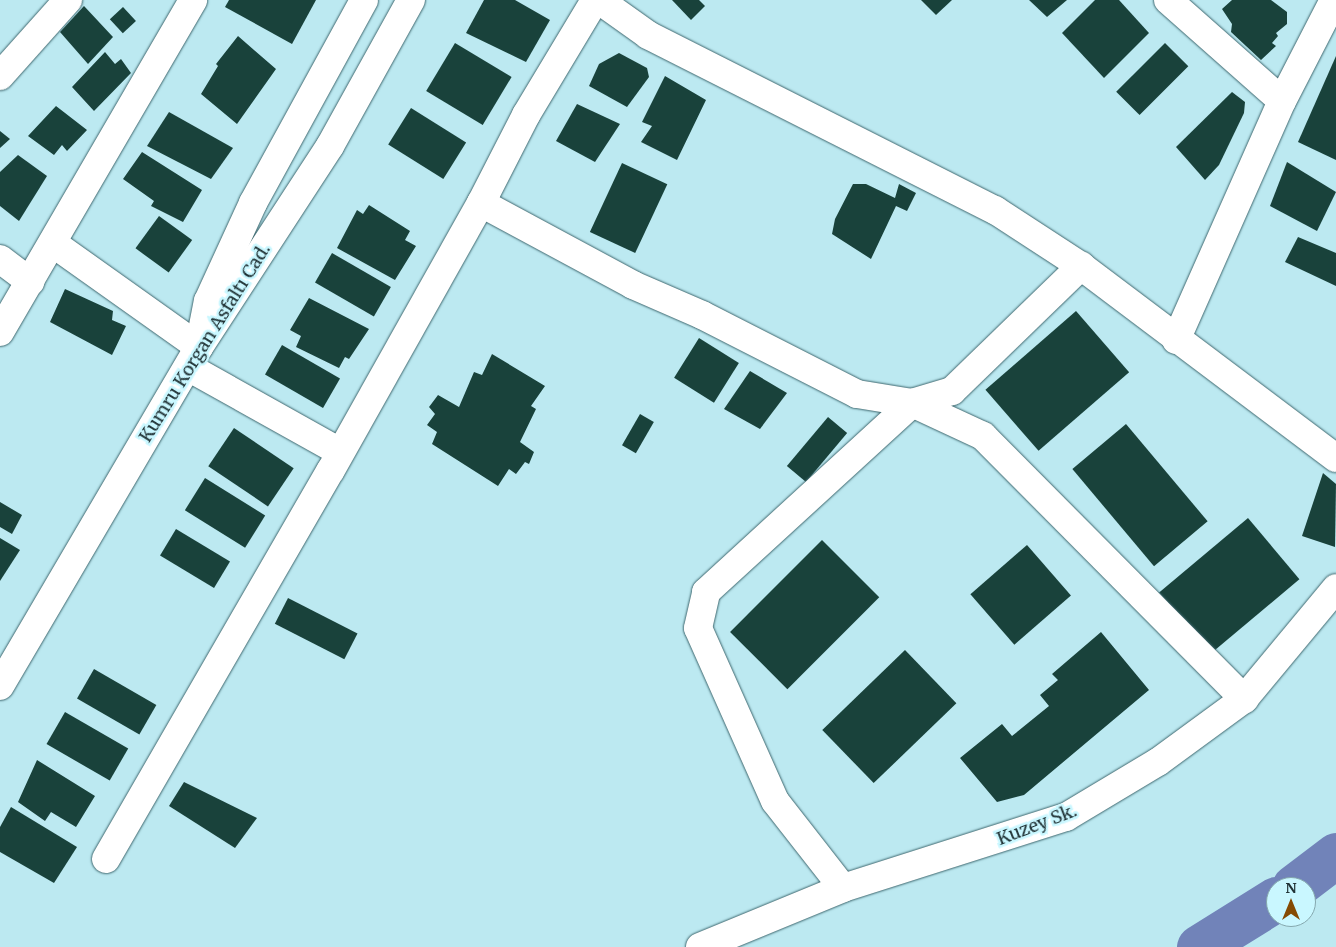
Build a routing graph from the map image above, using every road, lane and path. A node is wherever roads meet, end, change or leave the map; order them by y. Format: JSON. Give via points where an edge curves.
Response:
{"nodes":[{"id":1,"x":68,"y":0,"type":"edge"},
{"id":2,"x":193,"y":0,"type":"edge"},
{"id":3,"x":364,"y":0,"type":"edge"},
{"id":4,"x":411,"y":0,"type":"edge"},
{"id":5,"x":597,"y":0,"type":"edge"},
{"id":6,"x":1168,"y":0,"type":"edge"},
{"id":7,"x":1334,"y":0,"type":"edge"},
{"id":8,"x":0,"y":76,"type":"edge"},
{"id":9,"x":1282,"y":101,"type":"junction"},
{"id":10,"x":481,"y":202,"type":"junction"},
{"id":11,"x":54,"y":244,"type":"junction"},
{"id":12,"x":0,"y":260,"type":"edge"},
{"id":13,"x":1081,"y":266,"type":"junction"},
{"id":14,"x":30,"y":282,"type":"junction"},
{"id":15,"x":0,"y":332,"type":"edge"},
{"id":16,"x":1176,"y":340,"type":"junction"},
{"id":17,"x":193,"y":357,"type":"junction"},
{"id":18,"x":912,"y":403,"type":"junction"},
{"id":19,"x":340,"y":452,"type":"junction"},
{"id":20,"x":1336,"y":458,"type":"edge"},
{"id":21,"x":1336,"y":588,"type":"edge"},
{"id":22,"x":0,"y":686,"type":"edge"},
{"id":23,"x":1244,"y":699,"type":"junction"},
{"id":24,"x":106,"y":859,"type":"dead end"},
{"id":25,"x":843,"y":888,"type":"junction"},
{"id":26,"x":700,"y":947,"type":"edge"}],
"edges":[{"from":1,"to":8,"type":"street"},
{"from":2,"to":11,"type":"street"},
{"from":3,"to":17,"type":"street","via":[[253,203],[208,301]]},
{"from":4,"to":17,"type":"street","name":"Kumru Korgan Asfaltı Cad.","via":[[330,146]]},
{"from":5,"to":10,"type":"street","via":[[526,115]]},
{"from":5,"to":13,"type":"street","via":[[648,35],[995,210]]},
{"from":6,"to":9,"type":"street"},
{"from":7,"to":9,"type":"street"},
{"from":9,"to":16,"type":"street"},
{"from":10,"to":18,"type":"street","via":[[633,285],[702,315],[857,394]]},
{"from":10,"to":19,"type":"street"},
{"from":11,"to":14,"type":"street"},
{"from":11,"to":17,"type":"street"},
{"from":12,"to":14,"type":"street"},
{"from":13,"to":16,"type":"street"},
{"from":13,"to":18,"type":"street","via":[[952,390]]},
{"from":14,"to":15,"type":"street"},
{"from":16,"to":20,"type":"street"},
{"from":17,"to":19,"type":"street"},
{"from":17,"to":22,"type":"street","name":"Kumru Korgan Asfaltı Cad."},
{"from":18,"to":23,"type":"street","via":[[983,436]]},
{"from":18,"to":25,"type":"street","via":[[706,592],[698,628],[775,802]]},
{"from":19,"to":24,"type":"street"},
{"from":21,"to":23,"type":"street","name":"Kuzey Sk."},
{"from":23,"to":25,"type":"street","name":"Kuzey Sk.","via":[[1158,762],[1066,818]]},
{"from":25,"to":26,"type":"street","name":"Kuzey Sk."}]}
